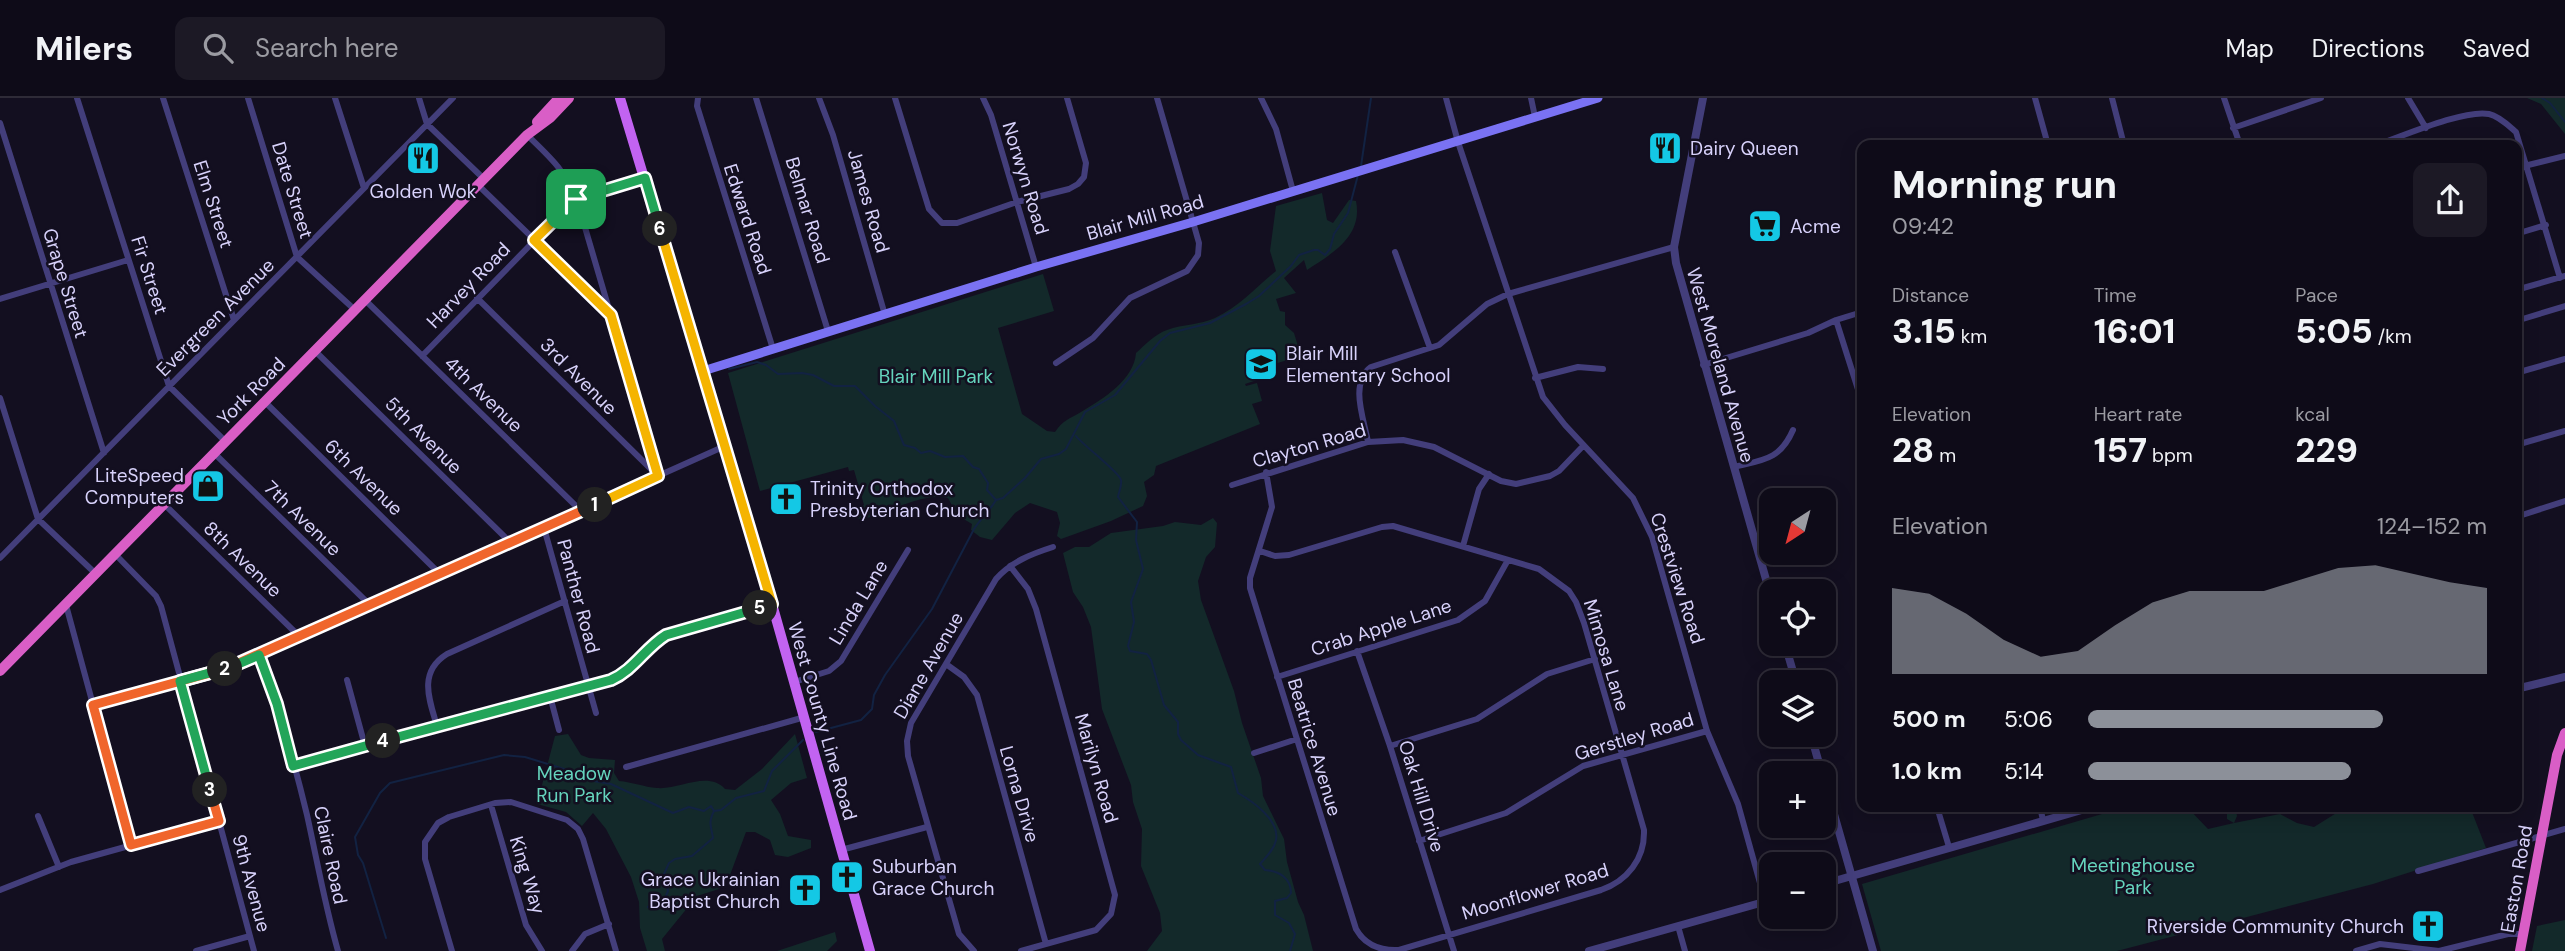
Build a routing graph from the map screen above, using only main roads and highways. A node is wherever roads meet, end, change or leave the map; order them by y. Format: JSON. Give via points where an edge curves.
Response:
{"nodes":[{"id":1,"x":559,"y":98,"type":"edge"},
{"id":2,"x":569,"y":98,"type":"edge"},
{"id":3,"x":621,"y":98,"type":"edge"},
{"id":4,"x":1598,"y":98,"type":"edge"},
{"id":5,"x":527,"y":135,"type":"junction"},
{"id":6,"x":702,"y":371,"type":"junction"},
{"id":7,"x":0,"y":671,"type":"edge"},
{"id":8,"x":2565,"y":733,"type":"edge"},
{"id":9,"x":870,"y":951,"type":"edge"},
{"id":10,"x":2520,"y":951,"type":"edge"}],
"edges":[{"from":1,"to":5,"type":"highway","name":"York Road"},
{"from":2,"to":5,"type":"highway","name":"York Road"},
{"from":3,"to":6,"type":"main road","name":"West County Line Road"},
{"from":4,"to":6,"type":"main road","name":"Blair Mill Road"},
{"from":5,"to":7,"type":"highway","name":"York Road"},
{"from":6,"to":9,"type":"main road","name":"West County Line Road"},
{"from":8,"to":10,"type":"highway","name":"Easton Road"}]}
